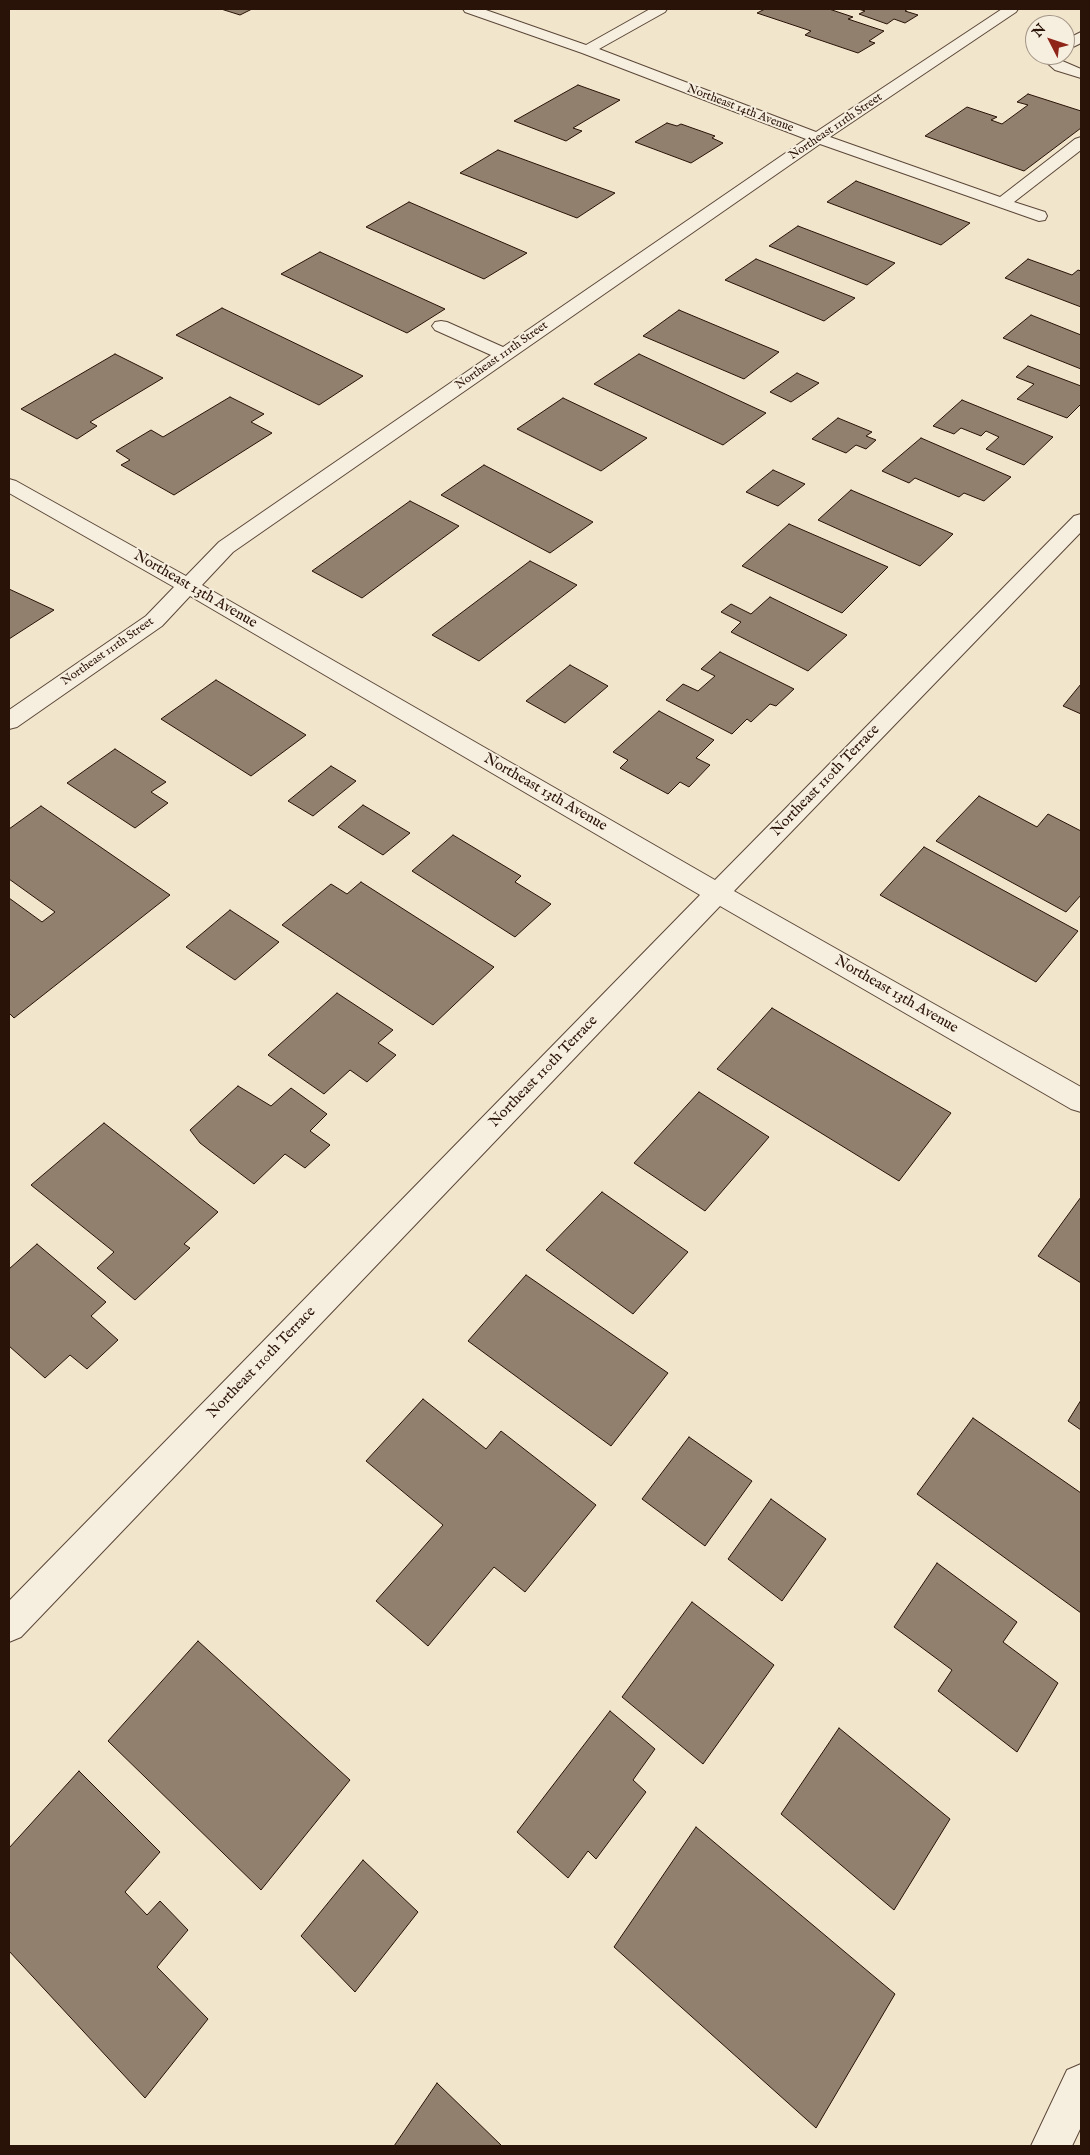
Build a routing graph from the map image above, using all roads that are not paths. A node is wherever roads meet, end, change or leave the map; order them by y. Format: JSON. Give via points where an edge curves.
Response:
{"nodes":[{"id":1,"x":470,"y":9,"type":"edge"},
{"id":2,"x":660,"y":9,"type":"edge"},
{"id":3,"x":1011,"y":9,"type":"edge"},
{"id":4,"x":587,"y":50,"type":"junction"},
{"id":5,"x":1057,"y":65,"type":"edge"},
{"id":6,"x":1081,"y":74,"type":"edge"},
{"id":7,"x":818,"y":138,"type":"junction"},
{"id":8,"x":1081,"y":142,"type":"edge"},
{"id":9,"x":1002,"y":203,"type":"junction"},
{"id":10,"x":1039,"y":216,"type":"dead end"},
{"id":11,"x":441,"y":326,"type":"dead end"},
{"id":12,"x":504,"y":354,"type":"junction"},
{"id":13,"x":9,"y":485,"type":"edge"},
{"id":14,"x":1081,"y":520,"type":"edge"},
{"id":15,"x":187,"y":585,"type":"junction"},
{"id":16,"x":9,"y":721,"type":"edge"},
{"id":17,"x":717,"y":893,"type":"junction"},
{"id":18,"x":1081,"y":1101,"type":"edge"},
{"id":19,"x":9,"y":1625,"type":"edge"},
{"id":20,"x":1081,"y":2084,"type":"edge"},
{"id":21,"x":1050,"y":2146,"type":"edge"}],
"edges":[{"from":1,"to":4,"type":"street","name":"Northeast 14th Avenue"},
{"from":2,"to":4,"type":"street"},
{"from":3,"to":7,"type":"street","name":"Northeast 111th Street"},
{"from":4,"to":7,"type":"street","name":"Northeast 14th Avenue"},
{"from":5,"to":6,"type":"street"},
{"from":7,"to":9,"type":"street","name":"Northeast 14th Avenue"},
{"from":7,"to":12,"type":"street","name":"Northeast 111th Street"},
{"from":8,"to":9,"type":"street"},
{"from":9,"to":10,"type":"street","name":"Northeast 14th Avenue"},
{"from":11,"to":12,"type":"street"},
{"from":12,"to":15,"type":"street","name":"Northeast 111th Street","via":[[226,547]]},
{"from":13,"to":15,"type":"street","name":"Northeast 13th Avenue"},
{"from":14,"to":17,"type":"street","name":"Northeast 110th Terrace"},
{"from":15,"to":16,"type":"street","name":"Northeast 111th Street","via":[[154,621]]},
{"from":15,"to":17,"type":"street","name":"Northeast 13th Avenue"},
{"from":17,"to":18,"type":"street","name":"Northeast 13th Avenue"},
{"from":17,"to":19,"type":"street","name":"Northeast 110th Terrace"},
{"from":20,"to":21,"type":"street"}]}
